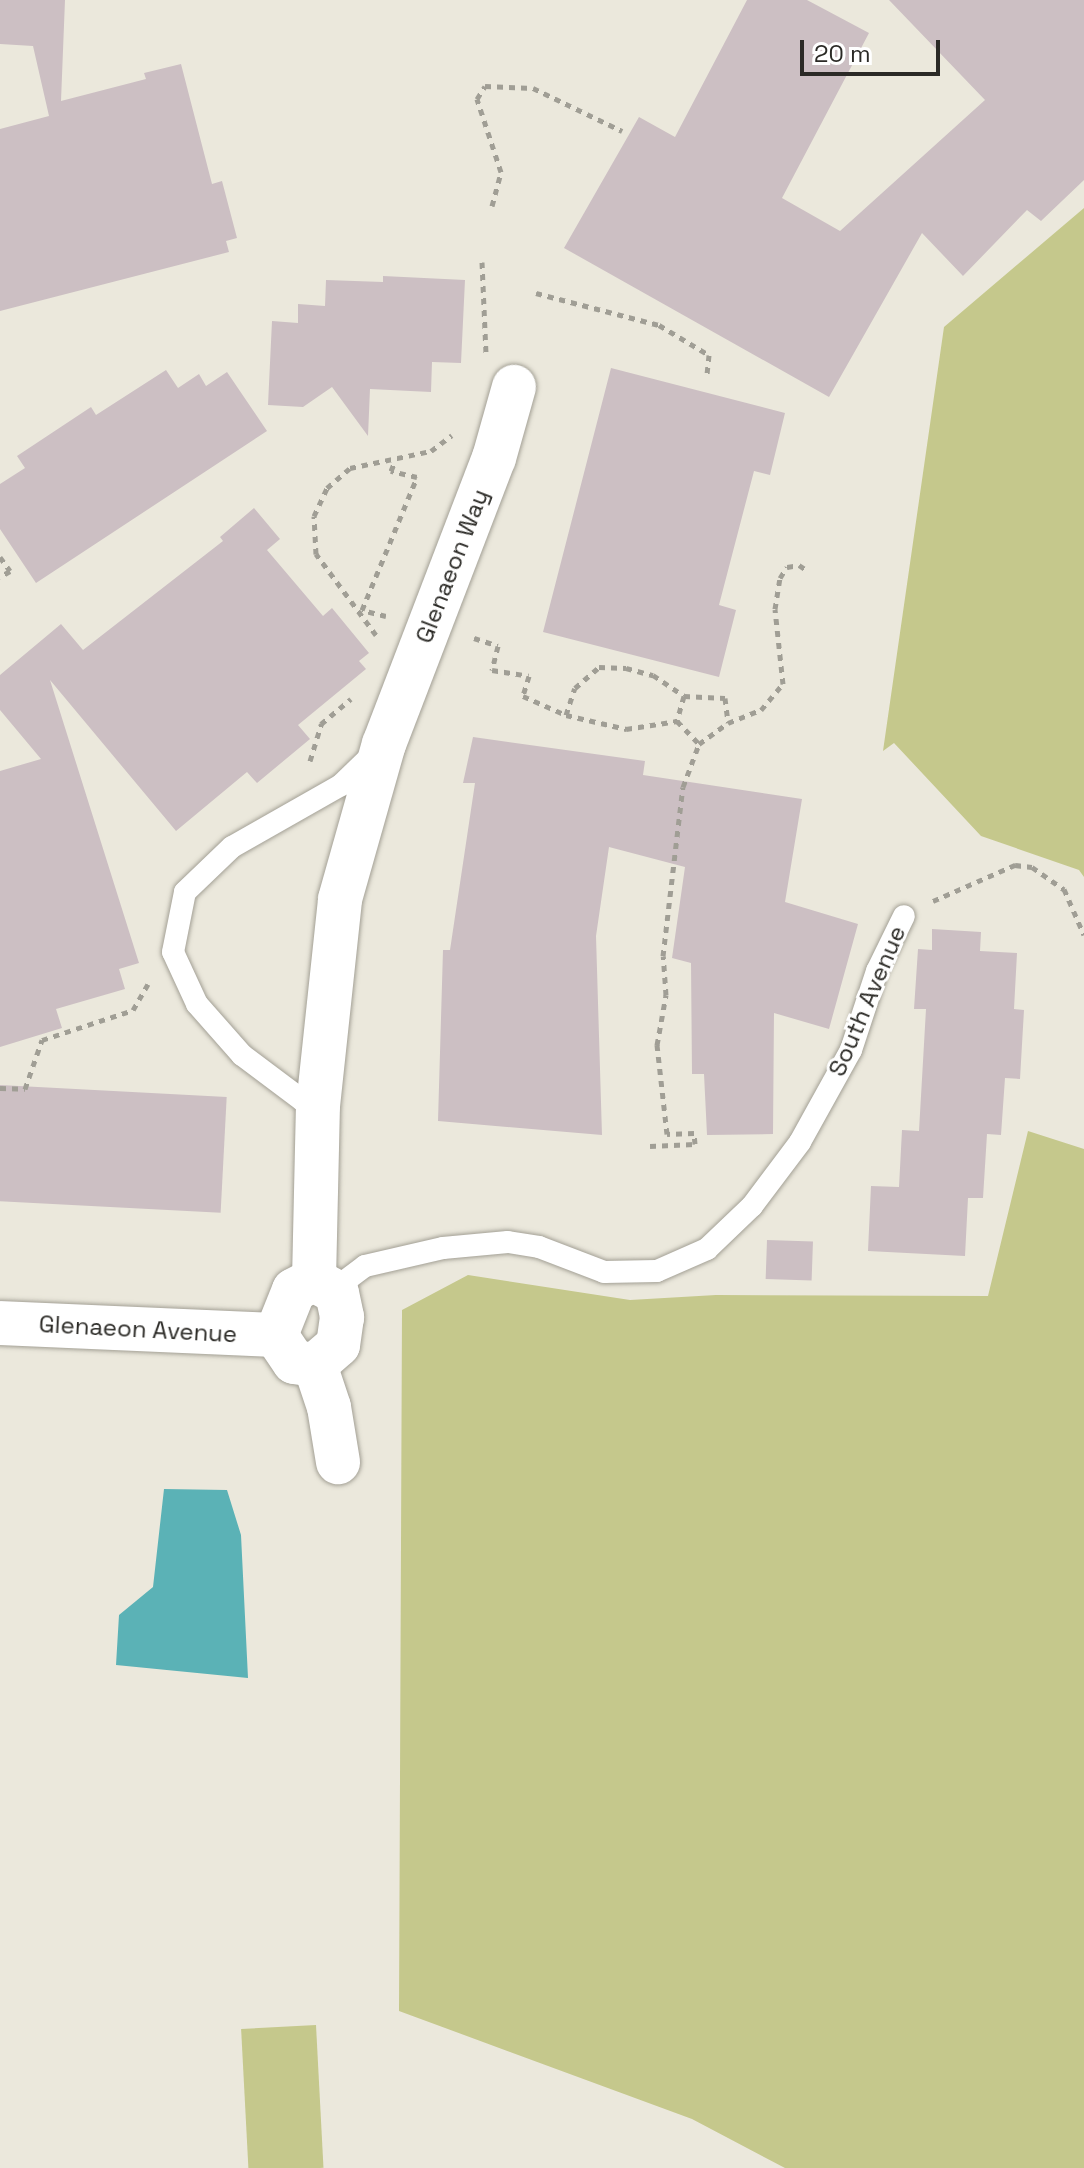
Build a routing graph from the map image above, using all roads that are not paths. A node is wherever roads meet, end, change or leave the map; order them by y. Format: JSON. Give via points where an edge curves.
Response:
{"nodes":[{"id":1,"x":500,"y":375,"type":"road end"},
{"id":2,"x":384,"y":744,"type":"junction"},
{"id":3,"x":904,"y":916,"type":"road end"},
{"id":4,"x":318,"y":1106,"type":"junction"},
{"id":5,"x":323,"y":1285,"type":"junction"},
{"id":6,"x":0,"y":1323,"type":"edge"},
{"id":7,"x":276,"y":1335,"type":"junction"},
{"id":8,"x":315,"y":1365,"type":"junction"},
{"id":9,"x":338,"y":1462,"type":"dead end"}],
"edges":[{"from":1,"to":2,"type":"street","name":"Glenaeon Way","via":[[494,458]]},
{"from":2,"to":4,"type":"street","name":"Glenaeon Way","via":[[340,899]]},
{"from":2,"to":4,"type":"lane","name":"Glenaeon Way","via":[[341,785],[232,847],[185,892],[173,952],[197,1004],[242,1055]]},
{"from":3,"to":5,"type":"lane","name":"South Avenue","via":[[877,971],[851,1050],[800,1142],[752,1206],[707,1249],[657,1271],[604,1272],[539,1247],[508,1242],[443,1248],[365,1266]]},
{"from":4,"to":5,"type":"street","name":"Glenaeon Way"},
{"from":5,"to":7,"type":"street","via":[[294,1290]]},
{"from":5,"to":8,"type":"street","via":[[342,1317],[341,1335],[333,1352]]},
{"from":6,"to":7,"type":"street","name":"Glenaeon Avenue"},
{"from":7,"to":8,"type":"street","via":[[294,1362]]},
{"from":8,"to":9,"type":"street"}]}
